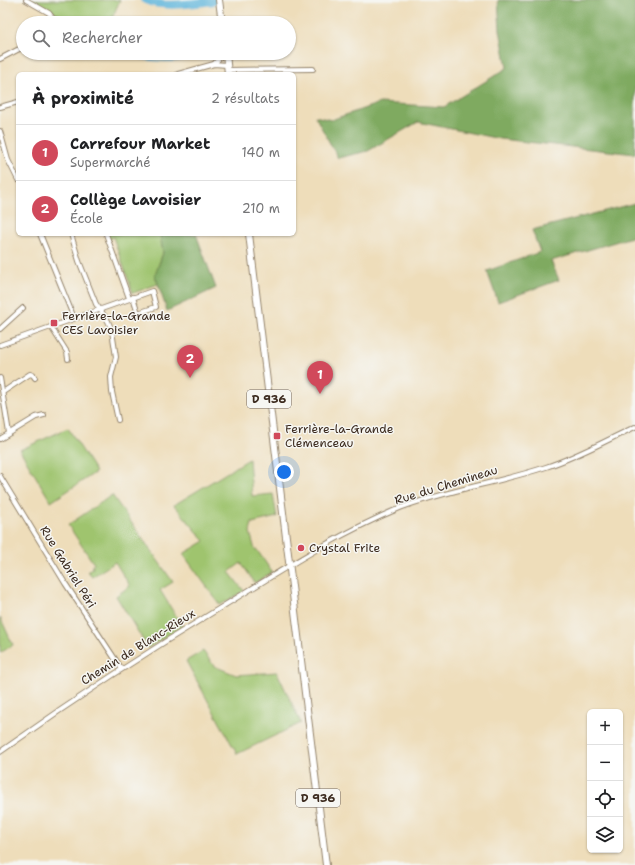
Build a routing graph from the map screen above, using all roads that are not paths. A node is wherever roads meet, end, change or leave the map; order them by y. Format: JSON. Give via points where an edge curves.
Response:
{"nodes":[{"id":1,"x":26,"y":0,"type":"edge"},
{"id":2,"x":219,"y":0,"type":"edge"},
{"id":3,"x":51,"y":16,"type":"edge"},
{"id":4,"x":221,"y":16,"type":"edge"},
{"id":5,"x":16,"y":51,"type":"edge"},
{"id":6,"x":0,"y":59,"type":"edge"},
{"id":7,"x":218,"y":60,"type":"edge"},
{"id":8,"x":226,"y":60,"type":"edge"},
{"id":9,"x":214,"y":64,"type":"junction"},
{"id":10,"x":313,"y":69,"type":"dead end"},
{"id":11,"x":228,"y":70,"type":"edge"},
{"id":12,"x":185,"y":72,"type":"edge"},
{"id":13,"x":16,"y":102,"type":"edge"},
{"id":14,"x":1,"y":106,"type":"edge"},
{"id":15,"x":0,"y":131,"type":"edge"},
{"id":16,"x":16,"y":176,"type":"edge"},
{"id":17,"x":41,"y":236,"type":"edge"},
{"id":18,"x":72,"y":236,"type":"edge"},
{"id":19,"x":107,"y":236,"type":"edge"},
{"id":20,"x":248,"y":236,"type":"edge"},
{"id":21,"x":131,"y":298,"type":"junction"},
{"id":22,"x":24,"y":308,"type":"dead end"},
{"id":23,"x":99,"y":309,"type":"junction"},
{"id":24,"x":74,"y":318,"type":"junction"},
{"id":25,"x":51,"y":327,"type":"junction"},
{"id":26,"x":0,"y":329,"type":"edge"},
{"id":27,"x":0,"y":345,"type":"edge"},
{"id":28,"x":68,"y":358,"type":"dead end"},
{"id":29,"x":0,"y":378,"type":"edge"},
{"id":30,"x":35,"y":378,"type":"dead end"},
{"id":31,"x":3,"y":392,"type":"junction"},
{"id":32,"x":44,"y":415,"type":"dead end"},
{"id":33,"x":118,"y":420,"type":"dead end"},
{"id":34,"x":635,"y":427,"type":"edge"},
{"id":35,"x":9,"y":433,"type":"junction"},
{"id":36,"x":0,"y":439,"type":"edge"},
{"id":37,"x":0,"y":476,"type":"edge"},
{"id":38,"x":289,"y":565,"type":"junction"},
{"id":39,"x":121,"y":668,"type":"junction"},
{"id":40,"x":0,"y":752,"type":"edge"},
{"id":41,"x":326,"y":865,"type":"edge"}],
"edges":[{"from":1,"to":3,"type":"street"},
{"from":2,"to":4,"type":"main road"},
{"from":5,"to":6,"type":"street"},
{"from":7,"to":9,"type":"street"},
{"from":8,"to":11,"type":"main road"},
{"from":9,"to":11,"type":"street"},
{"from":9,"to":12,"type":"street"},
{"from":10,"to":11,"type":"street"},
{"from":13,"to":14,"type":"street"},
{"from":15,"to":16,"type":"street","via":[[8,160]]},
{"from":17,"to":24,"type":"street"},
{"from":18,"to":23,"type":"street"},
{"from":19,"to":21,"type":"street"},
{"from":20,"to":38,"type":"main road","number":"D 936"},
{"from":21,"to":21,"type":"street","via":[[152,291],[156,308],[138,313]]},
{"from":21,"to":23,"type":"street"},
{"from":22,"to":26,"type":"street"},
{"from":23,"to":24,"type":"street"},
{"from":23,"to":33,"type":"street","via":[[108,321],[115,344],[116,357],[111,377]]},
{"from":24,"to":25,"type":"street"},
{"from":25,"to":27,"type":"street"},
{"from":25,"to":28,"type":"street","via":[[67,352]]},
{"from":29,"to":31,"type":"street"},
{"from":30,"to":31,"type":"street","via":[[30,374]]},
{"from":31,"to":35,"type":"street"},
{"from":32,"to":35,"type":"street"},
{"from":34,"to":38,"type":"street","name":"Rue du Chemineau","via":[[585,452],[525,473],[401,508]]},
{"from":35,"to":36,"type":"street"},
{"from":37,"to":39,"type":"street","name":"Rue Gabriel Péri","via":[[65,583]]},
{"from":38,"to":39,"type":"street","name":"Chemin de Blanc-Rieux"},
{"from":38,"to":41,"type":"main road","number":"D 936"},
{"from":39,"to":40,"type":"street","name":"Chemin de Blanc-Rieux"}]}
